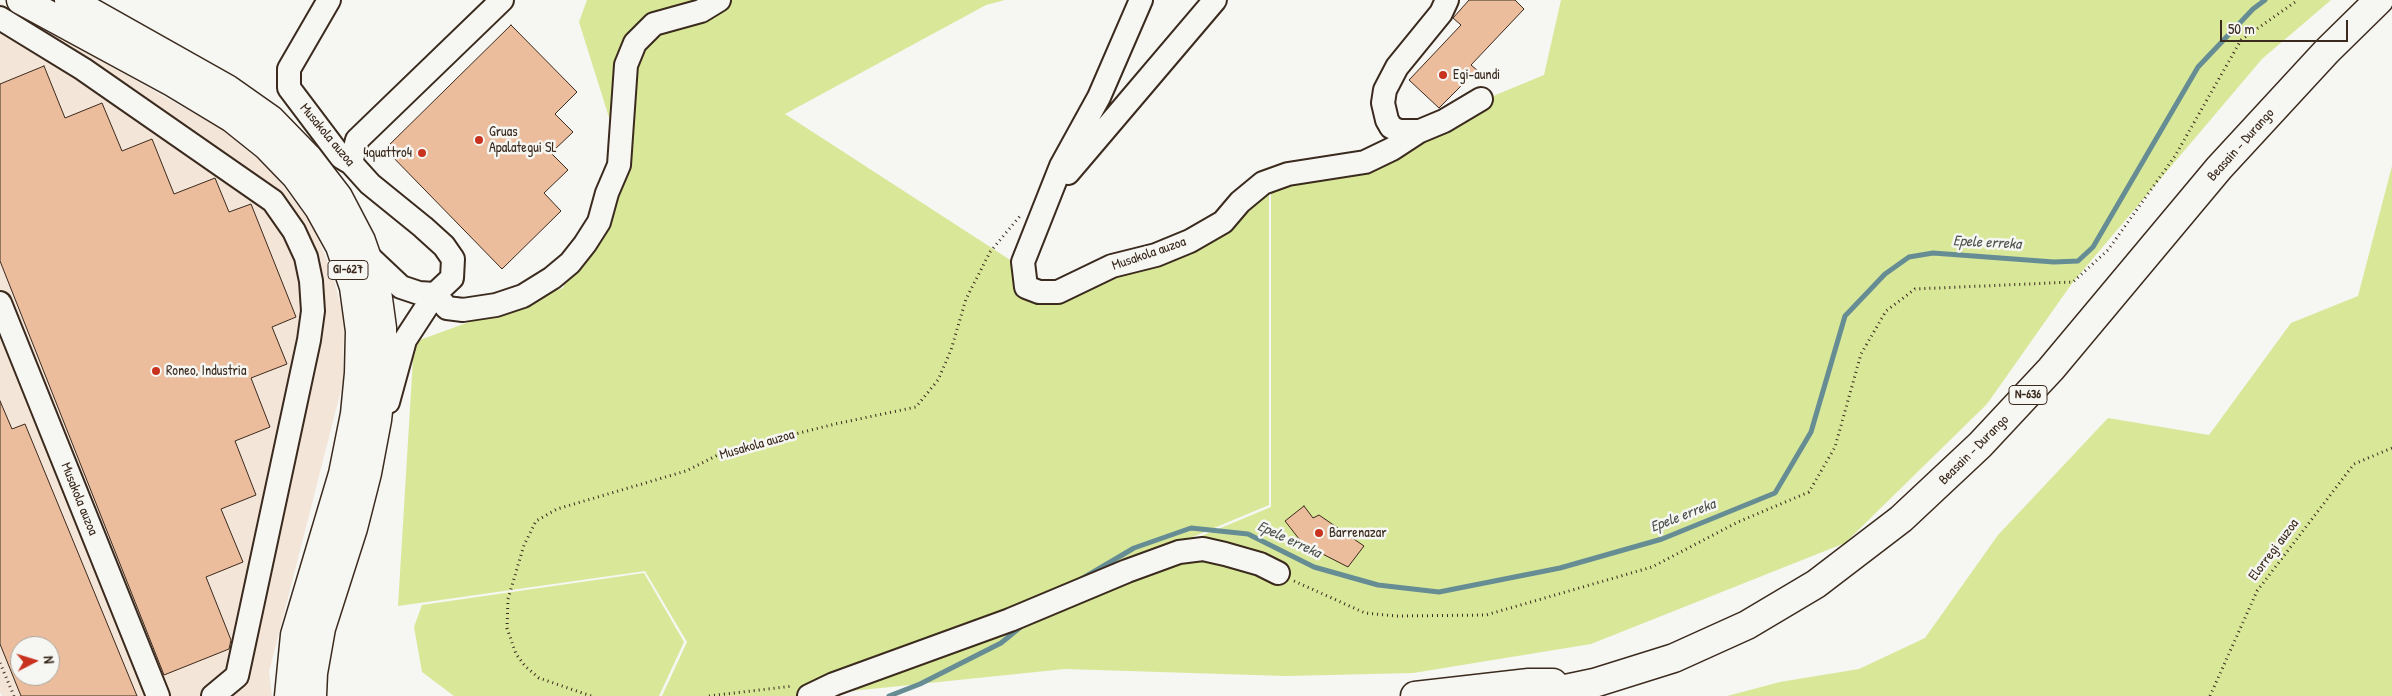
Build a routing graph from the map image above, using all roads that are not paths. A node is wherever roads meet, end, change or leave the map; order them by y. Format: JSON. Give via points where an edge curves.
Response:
{"nodes":[{"id":1,"x":22,"y":0,"type":"edge"},
{"id":2,"x":69,"y":0,"type":"edge"},
{"id":3,"x":329,"y":0,"type":"edge"},
{"id":4,"x":502,"y":0,"type":"edge"},
{"id":5,"x":719,"y":0,"type":"edge"},
{"id":6,"x":1141,"y":0,"type":"edge"},
{"id":7,"x":1215,"y":0,"type":"edge"},
{"id":8,"x":1447,"y":0,"type":"edge"},
{"id":9,"x":2379,"y":0,"type":"edge"},
{"id":10,"x":0,"y":18,"type":"edge"},
{"id":11,"x":1481,"y":99,"type":"dead end"},
{"id":12,"x":1418,"y":132,"type":"junction"},
{"id":13,"x":351,"y":164,"type":"junction"},
{"id":14,"x":1056,"y":182,"type":"junction"},
{"id":15,"x":366,"y":254,"type":"junction"},
{"id":16,"x":435,"y":294,"type":"junction"},
{"id":17,"x":0,"y":303,"type":"edge"},
{"id":18,"x":373,"y":441,"type":"junction"},
{"id":19,"x":1278,"y":573,"type":"road end"},
{"id":20,"x":1594,"y":683,"type":"junction"},
{"id":21,"x":803,"y":691,"type":"edge"},
{"id":22,"x":158,"y":696,"type":"edge"},
{"id":23,"x":213,"y":696,"type":"edge"},
{"id":24,"x":290,"y":696,"type":"edge"},
{"id":25,"x":312,"y":696,"type":"edge"},
{"id":26,"x":1415,"y":696,"type":"edge"},
{"id":27,"x":1532,"y":696,"type":"edge"},
{"id":28,"x":1559,"y":696,"type":"edge"}],
"edges":[{"from":1,"to":24,"type":"main road","number":"GI-627","via":[[232,118],[267,146],[296,176],[340,246],[354,287],[360,331],[355,414],[343,474],[294,635]]},
{"from":2,"to":15,"type":"main road","number":"GI-627","via":[[227,89],[270,120],[308,158],[338,197]]},
{"from":3,"to":13,"type":"street","name":"Musakola auzoa","via":[[289,69],[289,88],[342,157]]},
{"from":4,"to":13,"type":"street","via":[[357,140]]},
{"from":5,"to":16,"type":"street","via":[[701,11],[654,24],[634,43],[626,65],[619,166],[599,222],[570,263],[523,296],[496,305],[463,310],[446,308]]},
{"from":6,"to":14,"type":"street","name":"Musakola auzoa","via":[[1099,97],[1061,166]]},
{"from":7,"to":14,"type":"street","name":"Musakola auzoa","via":[[1119,111],[1073,170]]},
{"from":8,"to":12,"type":"street","via":[[1397,67],[1385,90],[1383,103],[1391,126],[1399,132]]},
{"from":9,"to":20,"type":"main road","name":"Beasain - Durango","number":"N-636","via":[[2327,50],[2219,168],[2051,370],[1980,445],[1901,519],[1816,584],[1747,624],[1674,658]]},
{"from":10,"to":23,"type":"street","via":[[84,69],[273,201],[294,231],[306,257],[313,311],[309,340],[237,676]]},
{"from":11,"to":12,"type":"street","name":"Musakola auzoa"},
{"from":12,"to":14,"type":"street","name":"Musakola auzoa","via":[[1365,162],[1288,174],[1263,184],[1240,202],[1223,222],[1190,241],[1112,266],[1058,292],[1039,292],[1026,287],[1023,262]]},
{"from":13,"to":16,"type":"street","name":"Musakola auzoa","via":[[437,240],[453,259],[452,278]]},
{"from":15,"to":16,"type":"street","via":[[401,286],[419,293]]},
{"from":15,"to":18,"type":"main road","number":"GI-627","via":[[376,284],[382,328],[382,375]]},
{"from":16,"to":18,"type":"street","name":"Musakola auzoa","via":[[405,340],[381,426]]},
{"from":17,"to":22,"type":"street","name":"Musakola auzoa"},
{"from":18,"to":25,"type":"main road","number":"GI-627","via":[[354,528],[321,628]]},
{"from":19,"to":21,"type":"street","via":[[1234,556],[1203,549],[1180,552],[1010,620],[834,684]]},
{"from":20,"to":26,"type":"main road","via":[[1529,684]]},
{"from":20,"to":27,"type":"main road","name":"Beasain - Durango","number":"N-636"},
{"from":20,"to":28,"type":"main road"}]}
